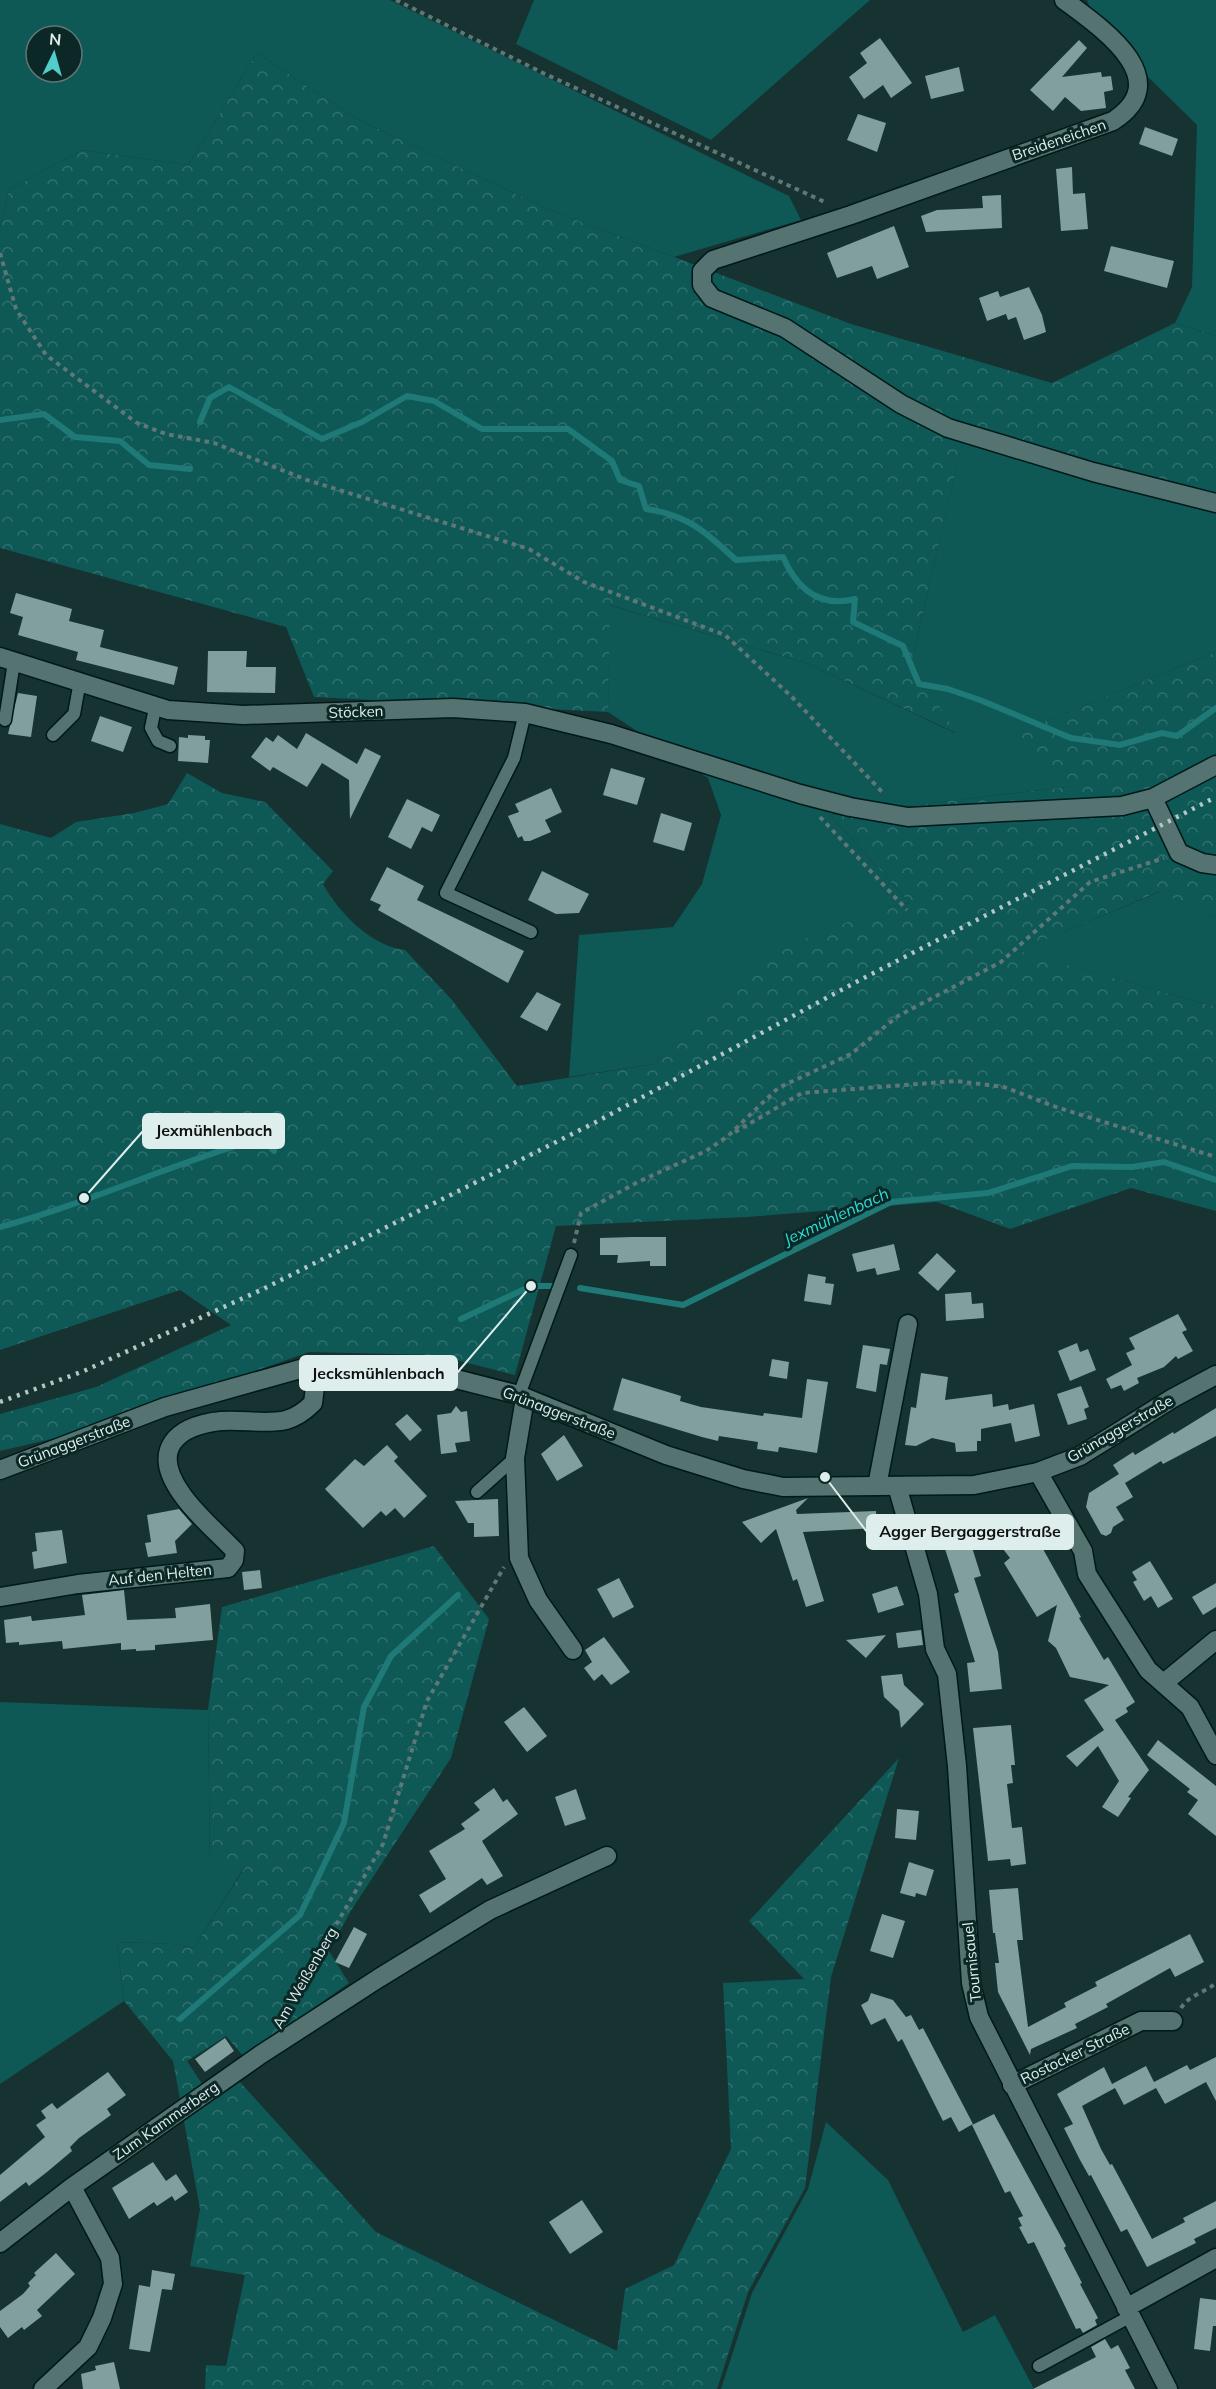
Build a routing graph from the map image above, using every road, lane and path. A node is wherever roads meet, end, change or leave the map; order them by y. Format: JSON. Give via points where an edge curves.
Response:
{"nodes":[{"id":1,"x":396,"y":0,"type":"edge"},
{"id":2,"x":1064,"y":0,"type":"edge"},
{"id":3,"x":851,"y":215,"type":"junction"},
{"id":4,"x":0,"y":253,"type":"edge"},
{"id":5,"x":1216,"y":503,"type":"edge"},
{"id":6,"x":7,"y":659,"type":"edge"},
{"id":7,"x":80,"y":681,"type":"junction"},
{"id":8,"x":155,"y":708,"type":"junction"},
{"id":9,"x":525,"y":713,"type":"junction"},
{"id":10,"x":5,"y":720,"type":"dead end"},
{"id":11,"x":53,"y":735,"type":"dead end"},
{"id":12,"x":170,"y":746,"type":"dead end"},
{"id":13,"x":1216,"y":765,"type":"edge"},
{"id":14,"x":800,"y":794,"type":"junction"},
{"id":15,"x":1153,"y":798,"type":"junction"},
{"id":16,"x":908,"y":817,"type":"junction"},
{"id":17,"x":1179,"y":853,"type":"junction"},
{"id":18,"x":1216,"y":865,"type":"edge"},
{"id":19,"x":907,"y":910,"type":"dead end"},
{"id":20,"x":531,"y":932,"type":"dead end"},
{"id":21,"x":729,"y":1136,"type":"junction"},
{"id":22,"x":1216,"y":1156,"type":"edge"},
{"id":23,"x":571,"y":1255,"type":"joint"},
{"id":24,"x":908,"y":1324,"type":"dead end"},
{"id":25,"x":311,"y":1366,"type":"junction"},
{"id":26,"x":1216,"y":1376,"type":"edge"},
{"id":27,"x":522,"y":1396,"type":"junction"},
{"id":28,"x":515,"y":1458,"type":"junction"},
{"id":29,"x":0,"y":1470,"type":"edge"},
{"id":30,"x":1038,"y":1472,"type":"junction"},
{"id":31,"x":877,"y":1486,"type":"junction"},
{"id":32,"x":897,"y":1486,"type":"junction"},
{"id":33,"x":477,"y":1492,"type":"dead end"},
{"id":34,"x":518,"y":1540,"type":"junction"},
{"id":35,"x":1,"y":1597,"type":"edge"},
{"id":36,"x":1216,"y":1640,"type":"edge"},
{"id":37,"x":573,"y":1650,"type":"dead end"},
{"id":38,"x":1165,"y":1682,"type":"junction"},
{"id":39,"x":1216,"y":1755,"type":"edge"},
{"id":40,"x":607,"y":1856,"type":"dead end"},
{"id":41,"x":1216,"y":1983,"type":"edge"},
{"id":42,"x":1173,"y":2021,"type":"joint"},
{"id":43,"x":278,"y":2025,"type":"dead end"},
{"id":44,"x":260,"y":2055,"type":"joint"},
{"id":45,"x":1012,"y":2085,"type":"junction"},
{"id":46,"x":72,"y":2187,"type":"junction"},
{"id":47,"x":0,"y":2243,"type":"edge"},
{"id":48,"x":1216,"y":2258,"type":"edge"},
{"id":49,"x":1129,"y":2312,"type":"junction"},
{"id":50,"x":1039,"y":2366,"type":"dead end"},
{"id":51,"x":43,"y":2389,"type":"edge"},
{"id":52,"x":1168,"y":2389,"type":"edge"}],
"edges":[{"from":1,"to":3,"type":"path","via":[[545,74]]},
{"from":2,"to":3,"type":"street","name":"Breideneichen","via":[[1126,53],[1136,70],[1137,92],[1127,112],[1113,121]]},
{"from":3,"to":5,"type":"street","name":"Breideneichen","via":[[714,260],[702,271],[702,285],[712,298],[785,328],[901,404],[948,428],[1093,472]]},
{"from":4,"to":16,"type":"path","via":[[16,309],[46,356],[137,423],[166,434],[214,443],[307,480],[529,549],[584,582],[725,635],[792,697]]},
{"from":6,"to":7,"type":"street","name":"Stöcken"},
{"from":6,"to":10,"type":"lane"},
{"from":7,"to":8,"type":"street","name":"Stöcken"},
{"from":7,"to":11,"type":"lane","via":[[74,714]]},
{"from":8,"to":9,"type":"street","name":"Stöcken","via":[[243,715],[453,708]]},
{"from":8,"to":12,"type":"lane","via":[[152,728],[158,741]]},
{"from":9,"to":14,"type":"street","name":"Stöcken","via":[[611,734]]},
{"from":9,"to":20,"type":"lane","via":[[514,758],[446,893]]},
{"from":13,"to":15,"type":"street","name":"Stöcken"},
{"from":14,"to":16,"type":"street","name":"Stöcken"},
{"from":14,"to":19,"type":"path"},
{"from":15,"to":16,"type":"street","name":"Stöcken","via":[[1122,806]]},
{"from":15,"to":17,"type":"street"},
{"from":17,"to":18,"type":"street"},
{"from":17,"to":21,"type":"path","via":[[1090,882],[1001,962],[898,1016],[851,1054],[778,1088]]},
{"from":21,"to":22,"type":"path","via":[[802,1093],[956,1081],[1004,1087]]},
{"from":21,"to":23,"type":"path","via":[[581,1214]]},
{"from":23,"to":27,"type":"lane"},
{"from":24,"to":31,"type":"street"},
{"from":25,"to":27,"type":"street","name":"Grünaggerstraße","via":[[409,1367]]},
{"from":25,"to":29,"type":"street","name":"Grünaggerstraße","via":[[165,1407]]},
{"from":25,"to":35,"type":"street","name":"Auf den Helten","via":[[313,1403],[300,1414],[267,1422],[221,1421],[190,1430],[168,1446],[168,1469],[182,1496],[235,1551],[228,1568],[78,1584]]},
{"from":26,"to":30,"type":"street","name":"Grünaggerstraße","via":[[1080,1456]]},
{"from":27,"to":28,"type":"street"},
{"from":27,"to":31,"type":"street","name":"Grünaggerstraße","via":[[666,1455],[743,1479],[783,1487]]},
{"from":28,"to":33,"type":"lane"},
{"from":28,"to":34,"type":"street"},
{"from":30,"to":32,"type":"street","name":"Grünaggerstraße","via":[[974,1485]]},
{"from":30,"to":38,"type":"street","via":[[1083,1551],[1087,1574],[1148,1670]]},
{"from":31,"to":32,"type":"street","name":"Grünaggerstraße"},
{"from":32,"to":45,"type":"street","name":"Tournisauel","via":[[928,1594],[935,1649],[947,1674],[971,1983],[979,2017]]},
{"from":34,"to":37,"type":"street","via":[[519,1558],[538,1600]]},
{"from":34,"to":43,"type":"path","name":"Am Weißenberg","via":[[427,1701],[383,1844]]},
{"from":36,"to":38,"type":"street"},
{"from":38,"to":39,"type":"street","via":[[1190,1707]]},
{"from":40,"to":44,"type":"street","name":"Am Weißenberg","via":[[490,1910]]},
{"from":41,"to":42,"type":"path","via":[[1186,2000]]},
{"from":42,"to":45,"type":"street","name":"Rostocker Straße","via":[[1141,2021]]},
{"from":44,"to":46,"type":"street","name":"Zum Kammerberg"},
{"from":45,"to":49,"type":"street","name":"Tournisauel"},
{"from":46,"to":47,"type":"street","name":"Zum Kammerberg"},
{"from":46,"to":51,"type":"street","via":[[110,2258],[113,2284],[88,2347]]},
{"from":48,"to":49,"type":"street"},
{"from":49,"to":50,"type":"lane"},
{"from":49,"to":52,"type":"street","name":"Tournisauel"}]}
